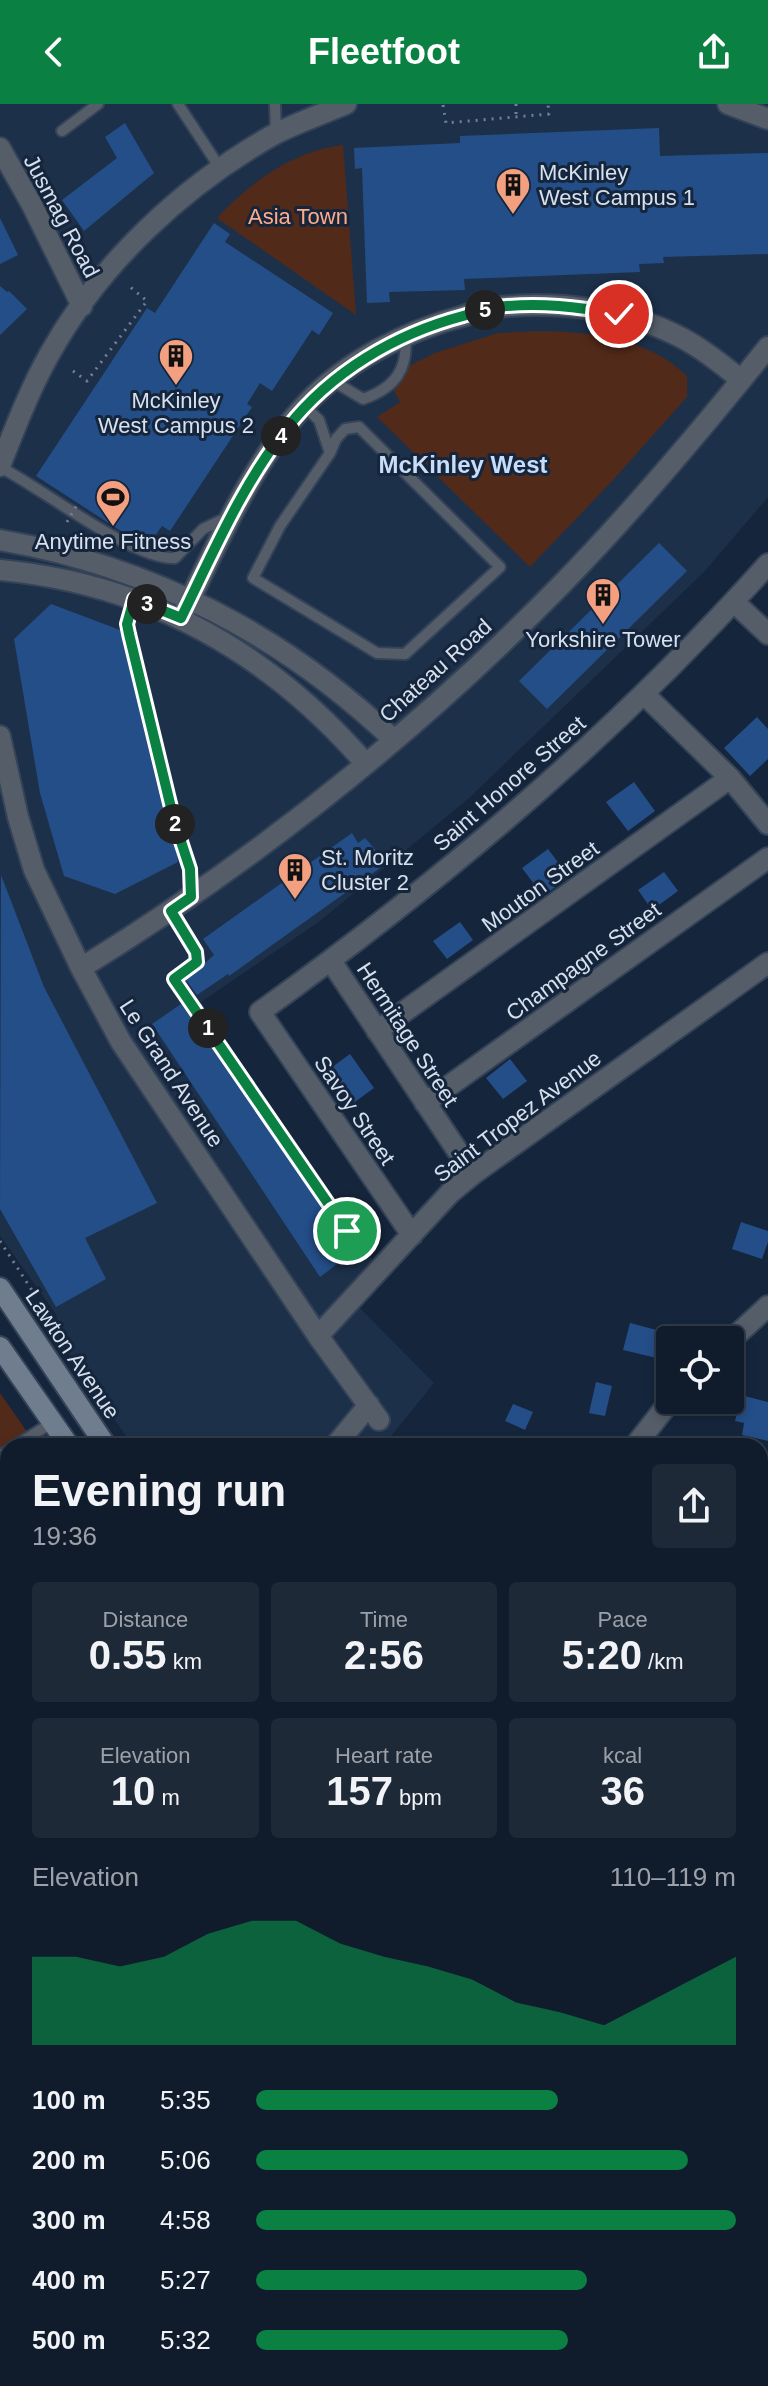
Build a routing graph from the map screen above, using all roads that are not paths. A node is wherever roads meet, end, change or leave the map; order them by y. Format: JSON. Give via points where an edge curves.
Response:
{"nodes":[{"id":1,"x":98,"y":104,"type":"edge"},
{"id":2,"x":178,"y":104,"type":"edge"},
{"id":3,"x":275,"y":104,"type":"edge"},
{"id":4,"x":346,"y":104,"type":"edge"},
{"id":5,"x":728,"y":104,"type":"edge"},
{"id":6,"x":768,"y":119,"type":"edge"},
{"id":7,"x":62,"y":131,"type":"dead end"},
{"id":8,"x":276,"y":134,"type":"junction"},
{"id":9,"x":0,"y":148,"type":"edge"},
{"id":10,"x":220,"y":168,"type":"junction"},
{"id":11,"x":82,"y":306,"type":"junction"},
{"id":12,"x":405,"y":335,"type":"junction"},
{"id":13,"x":768,"y":347,"type":"edge"},
{"id":14,"x":741,"y":380,"type":"junction"},
{"id":15,"x":333,"y":381,"type":"junction"},
{"id":16,"x":304,"y":406,"type":"junction"},
{"id":17,"x":330,"y":453,"type":"junction"},
{"id":18,"x":0,"y":466,"type":"edge"},
{"id":19,"x":234,"y":515,"type":"junction"},
{"id":20,"x":0,"y":540,"type":"edge"},
{"id":21,"x":768,"y":564,"type":"edge"},
{"id":22,"x":0,"y":570,"type":"edge"},
{"id":23,"x":191,"y":598,"type":"junction"},
{"id":24,"x":134,"y":599,"type":"junction"},
{"id":25,"x":734,"y":602,"type":"junction"},
{"id":26,"x":181,"y":618,"type":"junction"},
{"id":27,"x":768,"y":634,"type":"edge"},
{"id":28,"x":644,"y":694,"type":"junction"},
{"id":29,"x":0,"y":736,"type":"edge"},
{"id":30,"x":394,"y":740,"type":"junction"},
{"id":31,"x":366,"y":764,"type":"junction"},
{"id":32,"x":730,"y":778,"type":"junction"},
{"id":33,"x":768,"y":824,"type":"edge"},
{"id":34,"x":768,"y":858,"type":"edge"},
{"id":35,"x":191,"y":897,"type":"junction"},
{"id":36,"x":171,"y":911,"type":"junction"},
{"id":37,"x":331,"y":961,"type":"junction"},
{"id":38,"x":768,"y":963,"type":"edge"},
{"id":39,"x":81,"y":968,"type":"junction"},
{"id":40,"x":260,"y":1012,"type":"joint"},
{"id":41,"x":377,"y":1031,"type":"junction"},
{"id":42,"x":425,"y":1103,"type":"junction"},
{"id":43,"x":473,"y":1174,"type":"junction"},
{"id":44,"x":347,"y":1231,"type":"dead end"},
{"id":45,"x":412,"y":1235,"type":"junction"},
{"id":46,"x":0,"y":1288,"type":"edge"},
{"id":47,"x":768,"y":1306,"type":"edge"},
{"id":48,"x":744,"y":1328,"type":"edge"},
{"id":49,"x":318,"y":1336,"type":"junction"},
{"id":50,"x":0,"y":1347,"type":"edge"},
{"id":51,"x":660,"y":1414,"type":"edge"},
{"id":52,"x":53,"y":1422,"type":"junction"},
{"id":53,"x":28,"y":1438,"type":"edge"},
{"id":54,"x":64,"y":1438,"type":"edge"},
{"id":55,"x":101,"y":1438,"type":"edge"},
{"id":56,"x":344,"y":1438,"type":"edge"},
{"id":57,"x":641,"y":1438,"type":"edge"}],
"edges":[{"from":1,"to":7,"type":"lane"},
{"from":2,"to":10,"type":"lane"},
{"from":3,"to":8,"type":"lane"},
{"from":4,"to":8,"type":"street"},
{"from":5,"to":6,"type":"street"},
{"from":8,"to":10,"type":"street"},
{"from":9,"to":11,"type":"street","name":"Jusmag Road"},
{"from":10,"to":11,"type":"street","via":[[167,210]]},
{"from":11,"to":18,"type":"street","via":[[50,352]]},
{"from":12,"to":14,"type":"street","via":[[496,307],[567,305],[619,314],[682,337]]},
{"from":12,"to":15,"type":"street"},
{"from":12,"to":15,"type":"lane","via":[[407,359],[379,394],[363,399]]},
{"from":13,"to":14,"type":"street","name":"Chateau Road"},
{"from":14,"to":30,"type":"street","name":"Chateau Road","via":[[562,584]]},
{"from":15,"to":16,"type":"street"},
{"from":16,"to":17,"type":"lane","via":[[319,420]]},
{"from":16,"to":19,"type":"street","via":[[258,470]]},
{"from":17,"to":17,"type":"lane","via":[[345,429],[359,427],[500,567],[405,654],[377,653],[253,578],[280,526]]},
{"from":18,"to":19,"type":"lane","via":[[131,547],[166,559],[175,558],[203,529]]},
{"from":19,"to":23,"type":"street"},
{"from":20,"to":23,"type":"street","via":[[107,565]]},
{"from":21,"to":25,"type":"street","name":"Saint Honore Street"},
{"from":22,"to":24,"type":"street","via":[[62,578]]},
{"from":23,"to":26,"type":"street"},
{"from":23,"to":30,"type":"street","via":[[313,671]]},
{"from":24,"to":26,"type":"street"},
{"from":24,"to":35,"type":"lane","via":[[127,624],[190,869]]},
{"from":25,"to":27,"type":"street"},
{"from":25,"to":28,"type":"street","name":"Saint Honore Street"},
{"from":26,"to":31,"type":"street","via":[[267,670],[307,702]]},
{"from":28,"to":32,"type":"street"},
{"from":28,"to":37,"type":"street","name":"Saint Honore Street","via":[[492,833]]},
{"from":29,"to":39,"type":"street","name":"Le Grand Avenue","via":[[34,870]]},
{"from":30,"to":31,"type":"street","name":"Chateau Road"},
{"from":31,"to":35,"type":"street","name":"Chateau Road"},
{"from":32,"to":33,"type":"street"},
{"from":32,"to":41,"type":"street","name":"Mouton Street"},
{"from":34,"to":42,"type":"street","name":"Champagne Street"},
{"from":35,"to":36,"type":"street","name":"Chateau Road"},
{"from":36,"to":39,"type":"street","name":"Chateau Road"},
{"from":36,"to":44,"type":"lane","via":[[197,962],[174,979]]},
{"from":37,"to":40,"type":"street","name":"Saint Honore Street"},
{"from":37,"to":41,"type":"street","name":"Hermitage Street"},
{"from":38,"to":43,"type":"street","name":"Saint Tropez Avenue"},
{"from":39,"to":49,"type":"street","name":"Le Grand Avenue","via":[[121,1042]]},
{"from":40,"to":45,"type":"street","name":"Savoy Street"},
{"from":41,"to":42,"type":"street","name":"Hermitage Street"},
{"from":42,"to":43,"type":"street","name":"Hermitage Street"},
{"from":43,"to":45,"type":"street","name":"Saint Tropez Avenue"},
{"from":45,"to":49,"type":"street","name":"Saint Tropez Avenue"},
{"from":46,"to":55,"type":"main road","name":"Lawton Avenue"},
{"from":47,"to":48,"type":"street"},
{"from":49,"to":56,"type":"street","name":"Le Grand Avenue","via":[[374,1412]]},
{"from":50,"to":52,"type":"main road"},
{"from":51,"to":57,"type":"street"},
{"from":52,"to":53,"type":"lane"},
{"from":52,"to":54,"type":"main road"}]}
